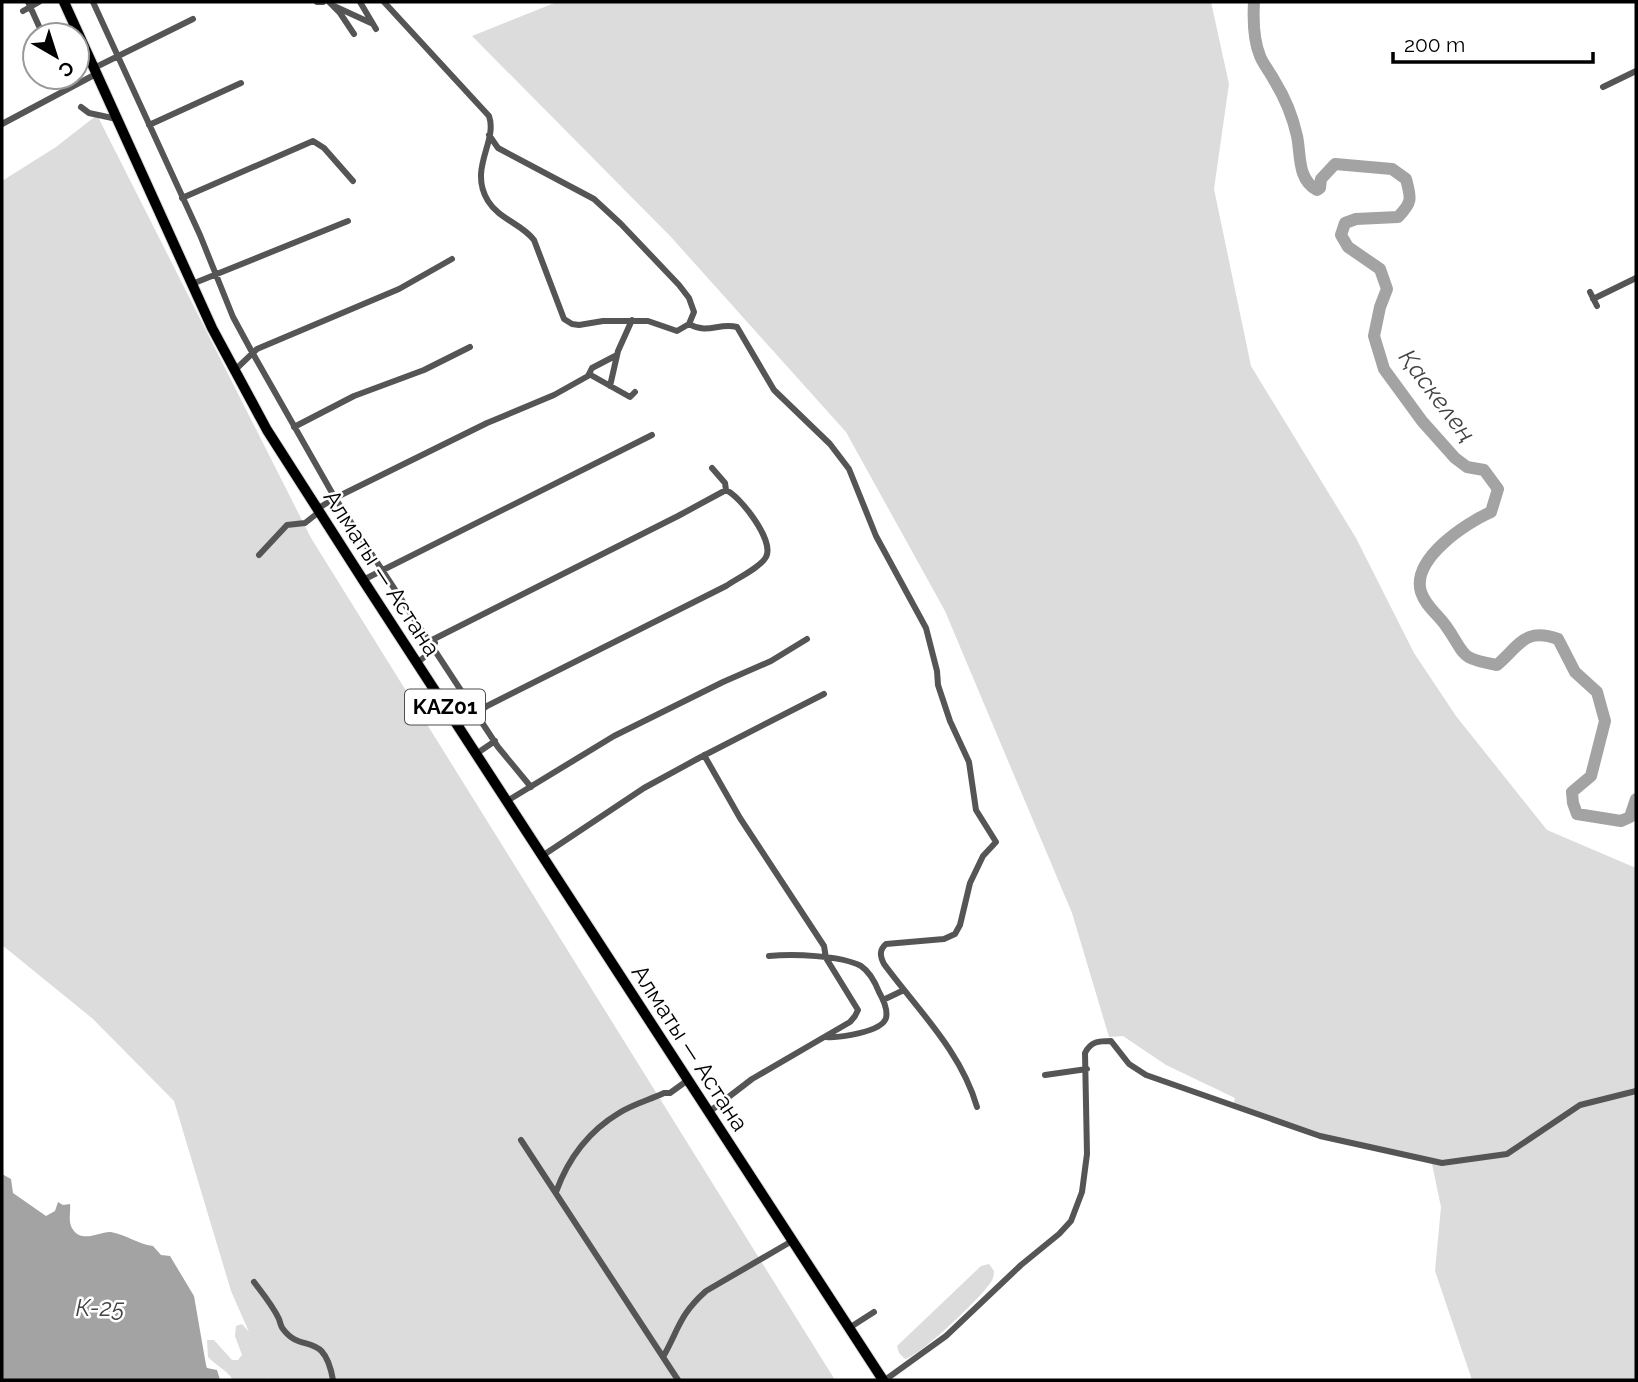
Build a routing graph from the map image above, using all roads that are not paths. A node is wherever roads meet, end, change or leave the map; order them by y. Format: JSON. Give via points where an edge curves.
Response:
{"nodes":[{"id":1,"x":40,"y":2,"type":"edge"},
{"id":2,"x":65,"y":2,"type":"edge"},
{"id":3,"x":93,"y":2,"type":"edge"},
{"id":4,"x":360,"y":2,"type":"edge"},
{"id":5,"x":384,"y":2,"type":"edge"},
{"id":6,"x":29,"y":4,"type":"edge"},
{"id":7,"x":332,"y":4,"type":"edge"},
{"id":8,"x":23,"y":11,"type":"dead end"},
{"id":9,"x":193,"y":19,"type":"dead end"},
{"id":10,"x":37,"y":21,"type":"edge"},
{"id":11,"x":371,"y":23,"type":"junction"},
{"id":12,"x":376,"y":30,"type":"dead end"},
{"id":13,"x":354,"y":34,"type":"dead end"},
{"id":14,"x":119,"y":56,"type":"junction"},
{"id":15,"x":95,"y":71,"type":"junction"},
{"id":16,"x":1636,"y":71,"type":"edge"},
{"id":17,"x":241,"y":83,"type":"dead end"},
{"id":18,"x":1603,"y":87,"type":"dead end"},
{"id":19,"x":81,"y":107,"type":"dead end"},
{"id":20,"x":117,"y":119,"type":"junction"},
{"id":21,"x":2,"y":124,"type":"edge"},
{"id":22,"x":149,"y":125,"type":"junction"},
{"id":23,"x":489,"y":135,"type":"junction"},
{"id":24,"x":353,"y":181,"type":"dead end"},
{"id":25,"x":182,"y":198,"type":"junction"},
{"id":26,"x":348,"y":221,"type":"dead end"},
{"id":27,"x":452,"y":260,"type":"dead end"},
{"id":28,"x":216,"y":274,"type":"junction"},
{"id":29,"x":1636,"y":278,"type":"edge"},
{"id":30,"x":192,"y":284,"type":"junction"},
{"id":31,"x":1593,"y":299,"type":"dead end"},
{"id":32,"x":632,"y":320,"type":"junction"},
{"id":33,"x":689,"y":324,"type":"junction"},
{"id":34,"x":470,"y":347,"type":"dead end"},
{"id":35,"x":252,"y":352,"type":"junction"},
{"id":36,"x":617,"y":355,"type":"junction"},
{"id":37,"x":235,"y":370,"type":"junction"},
{"id":38,"x":589,"y":374,"type":"junction"},
{"id":39,"x":610,"y":386,"type":"junction"},
{"id":40,"x":635,"y":392,"type":"dead end"},
{"id":41,"x":293,"y":427,"type":"junction"},
{"id":42,"x":652,"y":435,"type":"dead end"},
{"id":43,"x":712,"y":468,"type":"dead end"},
{"id":44,"x":726,"y":490,"type":"junction"},
{"id":45,"x":335,"y":498,"type":"junction"},
{"id":46,"x":318,"y":511,"type":"junction"},
{"id":47,"x":259,"y":555,"type":"dead end"},
{"id":48,"x":384,"y":569,"type":"junction"},
{"id":49,"x":363,"y":580,"type":"junction"},
{"id":50,"x":807,"y":639,"type":"dead end"},
{"id":51,"x":432,"y":643,"type":"junction"},
{"id":52,"x":417,"y":663,"type":"junction"},
{"id":53,"x":824,"y":694,"type":"dead end"},
{"id":54,"x":469,"y":701,"type":"junction"},
{"id":55,"x":477,"y":712,"type":"junction"},
{"id":56,"x":450,"y":714,"type":"junction"},
{"id":57,"x":458,"y":726,"type":"junction"},
{"id":58,"x":495,"y":741,"type":"junction"},
{"id":59,"x":476,"y":754,"type":"junction"},
{"id":60,"x":704,"y":755,"type":"junction"},
{"id":61,"x":531,"y":787,"type":"junction"},
{"id":62,"x":507,"y":801,"type":"junction"},
{"id":63,"x":542,"y":856,"type":"junction"},
{"id":64,"x":769,"y":956,"type":"dead end"},
{"id":65,"x":826,"y":958,"type":"junction"},
{"id":66,"x":904,"y":990,"type":"junction"},
{"id":67,"x":883,"y":1000,"type":"junction"},
{"id":68,"x":824,"y":1037,"type":"junction"},
{"id":69,"x":1087,"y":1069,"type":"junction"},
{"id":70,"x":1045,"y":1075,"type":"dead end"},
{"id":71,"x":688,"y":1080,"type":"junction"},
{"id":72,"x":1636,"y":1091,"type":"edge"},
{"id":73,"x":977,"y":1107,"type":"dead end"},
{"id":74,"x":709,"y":1112,"type":"junction"},
{"id":75,"x":521,"y":1140,"type":"dead end"},
{"id":76,"x":556,"y":1192,"type":"junction"},
{"id":77,"x":792,"y":1241,"type":"junction"},
{"id":78,"x":254,"y":1283,"type":"dead end"},
{"id":79,"x":874,"y":1312,"type":"dead end"},
{"id":80,"x":849,"y":1328,"type":"junction"},
{"id":81,"x":663,"y":1357,"type":"junction"},
{"id":82,"x":333,"y":1380,"type":"edge"},
{"id":83,"x":678,"y":1380,"type":"edge"},
{"id":84,"x":884,"y":1380,"type":"edge"}],
"edges":[{"from":1,"to":6,"type":"street"},
{"from":2,"to":15,"type":"highway","name":"Алматы — Астана","number":"KАZ01"},
{"from":3,"to":14,"type":"street"},
{"from":4,"to":11,"type":"street"},
{"from":5,"to":23,"type":"street","via":[[489,116]]},
{"from":6,"to":8,"type":"street"},
{"from":6,"to":10,"type":"street"},
{"from":7,"to":11,"type":"street"},
{"from":7,"to":13,"type":"street"},
{"from":9,"to":14,"type":"street"},
{"from":11,"to":12,"type":"street"},
{"from":14,"to":15,"type":"street"},
{"from":14,"to":22,"type":"street"},
{"from":15,"to":20,"type":"highway","name":"Алматы — Астана","number":"KАZ01"},
{"from":15,"to":21,"type":"street"},
{"from":16,"to":18,"type":"street"},
{"from":17,"to":22,"type":"street"},
{"from":19,"to":20,"type":"street"},
{"from":20,"to":30,"type":"highway","name":"Алматы — Астана","number":"KАZ01"},
{"from":22,"to":25,"type":"street"},
{"from":23,"to":32,"type":"street","via":[[481,169],[484,191],[494,209],[534,240],[564,319],[579,325]]},
{"from":23,"to":33,"type":"street","via":[[498,148],[583,192],[610,213],[689,299],[694,312]]},
{"from":24,"to":25,"type":"street","via":[[313,141]]},
{"from":25,"to":28,"type":"street"},
{"from":26,"to":28,"type":"street"},
{"from":27,"to":35,"type":"street","via":[[399,289]]},
{"from":28,"to":30,"type":"street"},
{"from":28,"to":35,"type":"street"},
{"from":29,"to":31,"type":"street"},
{"from":30,"to":37,"type":"highway","name":"Алматы — Астана","number":"KАZ01"},
{"from":32,"to":33,"type":"street","via":[[677,331]]},
{"from":32,"to":36,"type":"street"},
{"from":33,"to":66,"type":"street","via":[[706,330],[737,327],[774,390],[849,469],[876,536],[926,628],[938,685],[969,762],[976,810],[995,839],[970,883],[955,934],[886,944],[881,950],[884,964]]},
{"from":34,"to":41,"type":"street"},
{"from":35,"to":37,"type":"street"},
{"from":35,"to":41,"type":"street"},
{"from":36,"to":38,"type":"street"},
{"from":36,"to":39,"type":"street"},
{"from":37,"to":46,"type":"highway","name":"Алматы — Астана","number":"KАZ01"},
{"from":38,"to":39,"type":"street"},
{"from":38,"to":45,"type":"street","via":[[554,395]]},
{"from":39,"to":40,"type":"street","via":[[630,397]]},
{"from":41,"to":45,"type":"street"},
{"from":42,"to":48,"type":"street"},
{"from":43,"to":44,"type":"street"},
{"from":44,"to":51,"type":"street"},
{"from":44,"to":55,"type":"street","via":[[766,539],[769,547],[762,562],[726,586]]},
{"from":45,"to":46,"type":"street"},
{"from":45,"to":48,"type":"street"},
{"from":46,"to":47,"type":"street","via":[[305,523],[287,525]]},
{"from":46,"to":49,"type":"highway","name":"Алматы — Астана","number":"KАZ01"},
{"from":48,"to":49,"type":"street"},
{"from":48,"to":51,"type":"street"},
{"from":49,"to":52,"type":"highway","name":"Алматы — Астана","number":"KАZ01"},
{"from":50,"to":61,"type":"street","via":[[614,736]]},
{"from":51,"to":52,"type":"street"},
{"from":51,"to":54,"type":"street"},
{"from":52,"to":56,"type":"highway","name":"Алматы — Астана","number":"KАZ01"},
{"from":53,"to":60,"type":"street"},
{"from":54,"to":55,"type":"street"},
{"from":54,"to":56,"type":"street"},
{"from":55,"to":57,"type":"street"},
{"from":55,"to":58,"type":"street"},
{"from":56,"to":57,"type":"highway","name":"Алматы — Астана","number":"KАZ01"},
{"from":57,"to":59,"type":"highway","name":"Алматы — Астана","number":"KАZ01"},
{"from":58,"to":59,"type":"street"},
{"from":58,"to":61,"type":"street"},
{"from":59,"to":62,"type":"highway","name":"Алматы — Астана","number":"KАZ01"},
{"from":60,"to":63,"type":"street"},
{"from":60,"to":65,"type":"street","via":[[824,946]]},
{"from":61,"to":62,"type":"street"},
{"from":62,"to":63,"type":"highway","name":"Алматы — Астана","number":"KАZ01"},
{"from":63,"to":71,"type":"highway","name":"Алматы — Астана","number":"KАZ01"},
{"from":64,"to":65,"type":"street"},
{"from":65,"to":67,"type":"street","via":[[862,967]]},
{"from":65,"to":68,"type":"street","via":[[858,1010],[852,1020]]},
{"from":66,"to":67,"type":"street"},
{"from":66,"to":73,"type":"street","via":[[946,1045]]},
{"from":67,"to":68,"type":"street","via":[[887,1017],[880,1026]]},
{"from":68,"to":74,"type":"street","via":[[752,1079]]},
{"from":69,"to":70,"type":"street"},
{"from":69,"to":72,"type":"street","via":[[1087,1048],[1100,1040],[1111,1041],[1129,1064],[1146,1075],[1320,1136],[1441,1163],[1507,1154],[1580,1105]]},
{"from":69,"to":84,"type":"street","via":[[1087,1154],[1082,1192],[1071,1221],[946,1336]]},
{"from":71,"to":74,"type":"highway","name":"Алматы — Астана","number":"KАZ01"},
{"from":71,"to":76,"type":"street","via":[[670,1093],[620,1112],[592,1132]]},
{"from":74,"to":77,"type":"highway","name":"Алматы — Астана","number":"KАZ01"},
{"from":75,"to":76,"type":"street"},
{"from":76,"to":81,"type":"street"},
{"from":77,"to":80,"type":"highway","name":"Алматы — Астана","number":"KАZ01"},
{"from":77,"to":81,"type":"street","via":[[706,1291],[689,1306]]},
{"from":78,"to":82,"type":"street","via":[[284,1330],[326,1355]]},
{"from":79,"to":80,"type":"street"},
{"from":80,"to":84,"type":"highway","name":"Алматы — Астана","number":"KАZ01"},
{"from":81,"to":83,"type":"street"}]}
